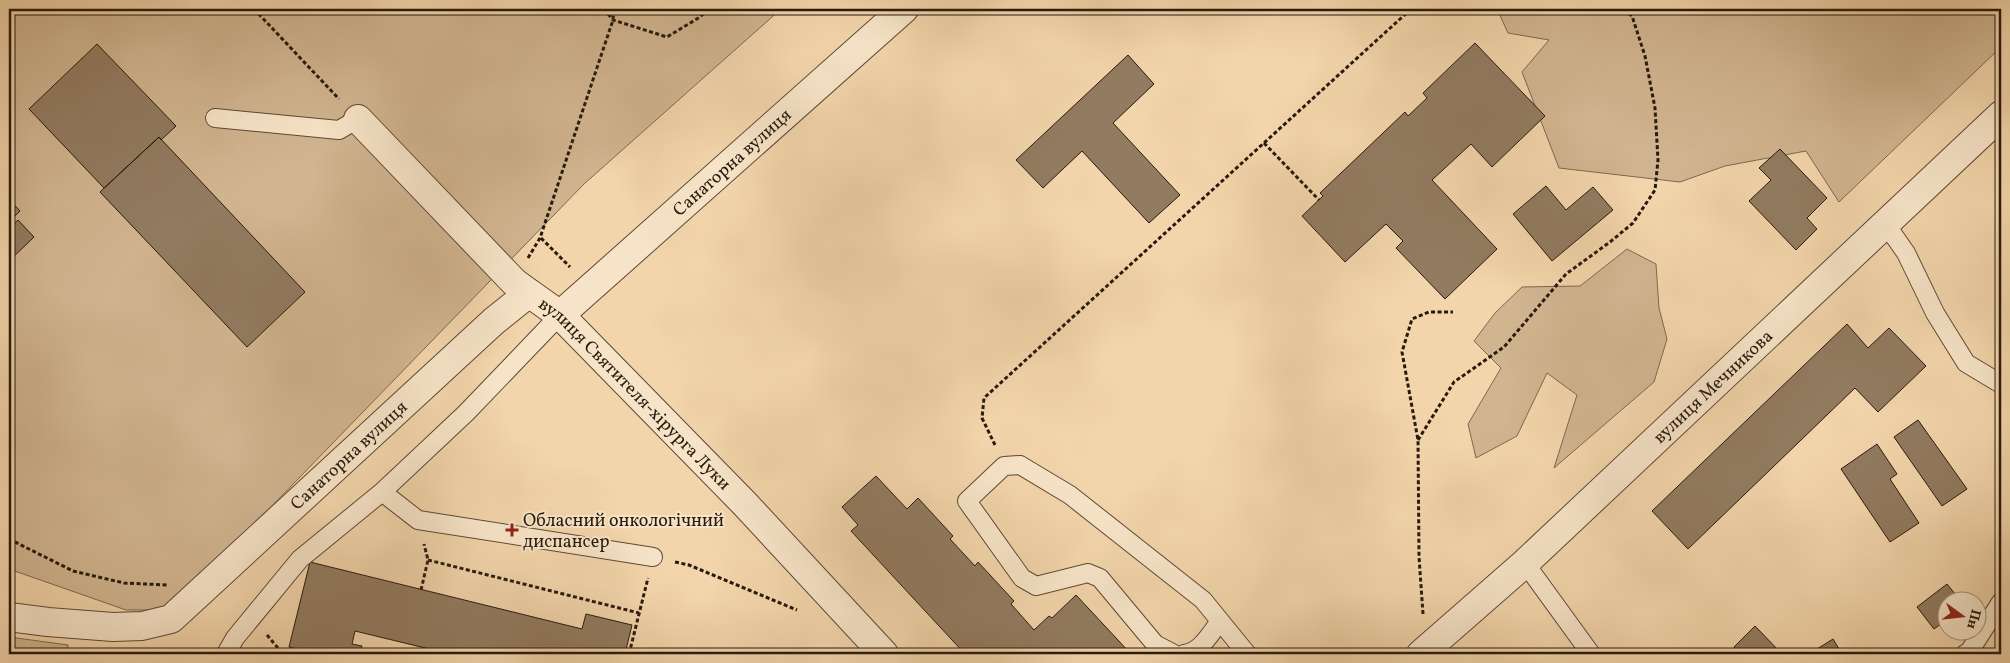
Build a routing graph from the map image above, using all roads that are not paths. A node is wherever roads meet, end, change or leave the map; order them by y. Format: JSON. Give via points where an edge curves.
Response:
{"nodes":[{"id":1,"x":904,"y":9,"type":"edge"},
{"id":2,"x":2001,"y":114,"type":"edge"},
{"id":3,"x":215,"y":118,"type":"dead end"},
{"id":4,"x":358,"y":119,"type":"joint"},
{"id":5,"x":1885,"y":223,"type":"junction"},
{"id":6,"x":521,"y":287,"type":"junction"},
{"id":7,"x":560,"y":315,"type":"junction"},
{"id":8,"x":2001,"y":384,"type":"edge"},
{"id":9,"x":382,"y":492,"type":"junction"},
{"id":10,"x":653,"y":557,"type":"road end"},
{"id":11,"x":1525,"y":563,"type":"junction"},
{"id":12,"x":2001,"y":602,"type":"edge"},
{"id":13,"x":9,"y":616,"type":"edge"},
{"id":14,"x":1220,"y":621,"type":"junction"},
{"id":15,"x":1424,"y":652,"type":"edge"},
{"id":16,"x":226,"y":654,"type":"edge"},
{"id":17,"x":884,"y":654,"type":"edge"},
{"id":18,"x":1174,"y":654,"type":"edge"},
{"id":19,"x":1184,"y":654,"type":"edge"},
{"id":20,"x":1247,"y":654,"type":"edge"},
{"id":21,"x":1591,"y":654,"type":"edge"},
{"id":22,"x":1965,"y":654,"type":"edge"}],
"edges":[{"from":1,"to":7,"type":"street","name":"Санаторна вулиця"},
{"from":2,"to":5,"type":"street","name":"вулиця Мечникова"},
{"from":3,"to":4,"type":"lane","via":[[339,130]]},
{"from":4,"to":6,"type":"street","name":"вулиця Святителя-хірурга Луки"},
{"from":5,"to":8,"type":"lane","via":[[1906,253],[1935,313],[1966,363]]},
{"from":5,"to":11,"type":"street","name":"вулиця Мечникова"},
{"from":6,"to":7,"type":"street","name":"вулиця Святителя-хірурга Луки"},
{"from":6,"to":13,"type":"street","name":"Санаторна вулиця","via":[[494,322],[171,619],[121,627]]},
{"from":7,"to":9,"type":"lane","via":[[466,413]]},
{"from":7,"to":17,"type":"street","name":"вулиця Святителя-хірурга Луки","via":[[745,504]]},
{"from":9,"to":10,"type":"lane","via":[[418,520]]},
{"from":9,"to":16,"type":"lane","via":[[300,559],[235,638]]},
{"from":11,"to":15,"type":"street","name":"вулиця Мечникова"},
{"from":11,"to":21,"type":"lane"},
{"from":12,"to":22,"type":"lane"},
{"from":14,"to":18,"type":"lane","via":[[1203,600],[1070,495],[1020,465],[1004,466],[966,501],[1022,578],[1036,586],[1088,573],[1100,578],[1155,644]]},
{"from":14,"to":19,"type":"lane","via":[[1204,643]]},
{"from":14,"to":20,"type":"lane"}]}
